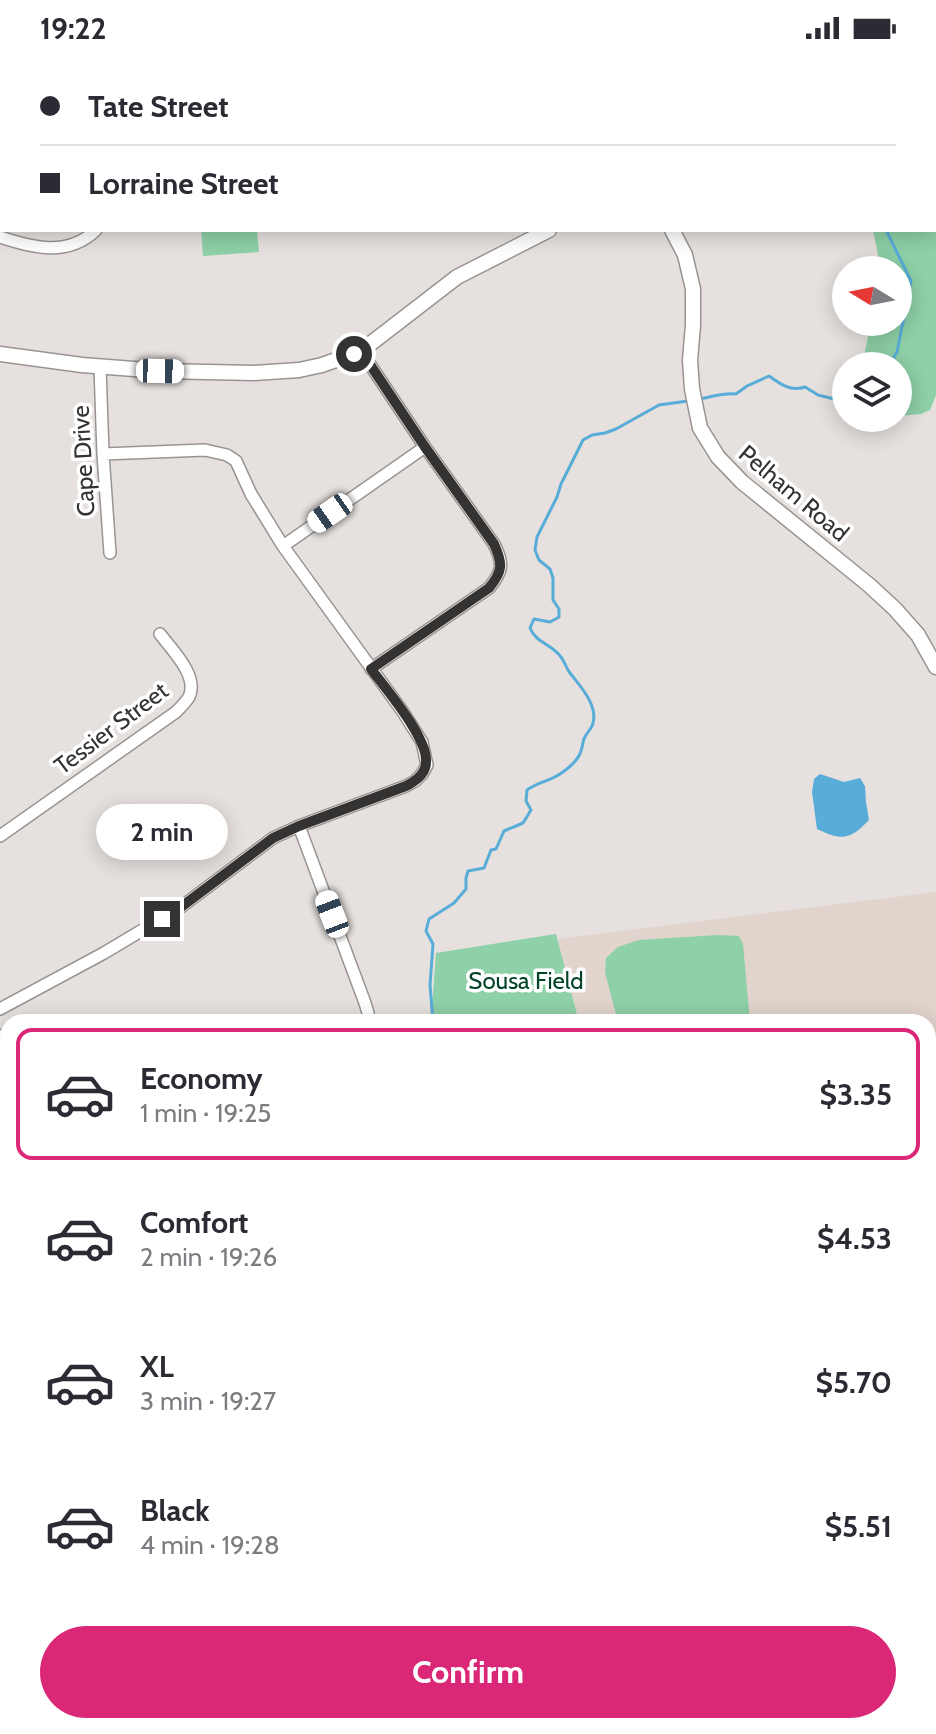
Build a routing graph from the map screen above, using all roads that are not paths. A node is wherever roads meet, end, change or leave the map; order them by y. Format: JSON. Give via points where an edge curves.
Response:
{"nodes":[{"id":1,"x":93,"y":232,"type":"edge"},
{"id":2,"x":545,"y":232,"type":"edge"},
{"id":3,"x":673,"y":232,"type":"edge"},
{"id":4,"x":0,"y":237,"type":"edge"},
{"id":5,"x":361,"y":351,"type":"junction"},
{"id":6,"x":0,"y":354,"type":"edge"},
{"id":7,"x":100,"y":367,"type":"junction"},
{"id":8,"x":425,"y":447,"type":"junction"},
{"id":9,"x":103,"y":454,"type":"junction"},
{"id":10,"x":283,"y":546,"type":"junction"},
{"id":11,"x":110,"y":553,"type":"dead end"},
{"id":12,"x":160,"y":634,"type":"dead end"},
{"id":13,"x":935,"y":664,"type":"edge"},
{"id":14,"x":371,"y":669,"type":"junction"},
{"id":15,"x":299,"y":826,"type":"junction"},
{"id":16,"x":0,"y":836,"type":"edge"},
{"id":17,"x":0,"y":1009,"type":"edge"},
{"id":18,"x":368,"y":1014,"type":"edge"}],
"edges":[{"from":1,"to":4,"type":"street","via":[[56,248]]},
{"from":2,"to":5,"type":"street","via":[[457,277]]},
{"from":3,"to":13,"type":"street","name":"Pelham Road","via":[[693,289],[690,360],[700,428],[742,482],[895,609]]},
{"from":5,"to":7,"type":"street","via":[[322,365],[277,372]]},
{"from":5,"to":8,"type":"street"},
{"from":6,"to":7,"type":"street"},
{"from":7,"to":9,"type":"street","name":"Cape Drive"},
{"from":8,"to":10,"type":"street"},
{"from":8,"to":14,"type":"street","via":[[494,544],[501,570],[489,588]]},
{"from":9,"to":10,"type":"street","via":[[205,450],[227,455],[236,461]]},
{"from":9,"to":11,"type":"street","name":"Cape Drive"},
{"from":10,"to":14,"type":"street"},
{"from":12,"to":16,"type":"street","name":"Tessier Street","via":[[185,668],[191,682],[189,697],[176,712]]},
{"from":14,"to":15,"type":"street","via":[[422,742],[427,765],[415,781]]},
{"from":15,"to":17,"type":"street","via":[[273,838],[143,931]]},
{"from":15,"to":18,"type":"street"}]}
